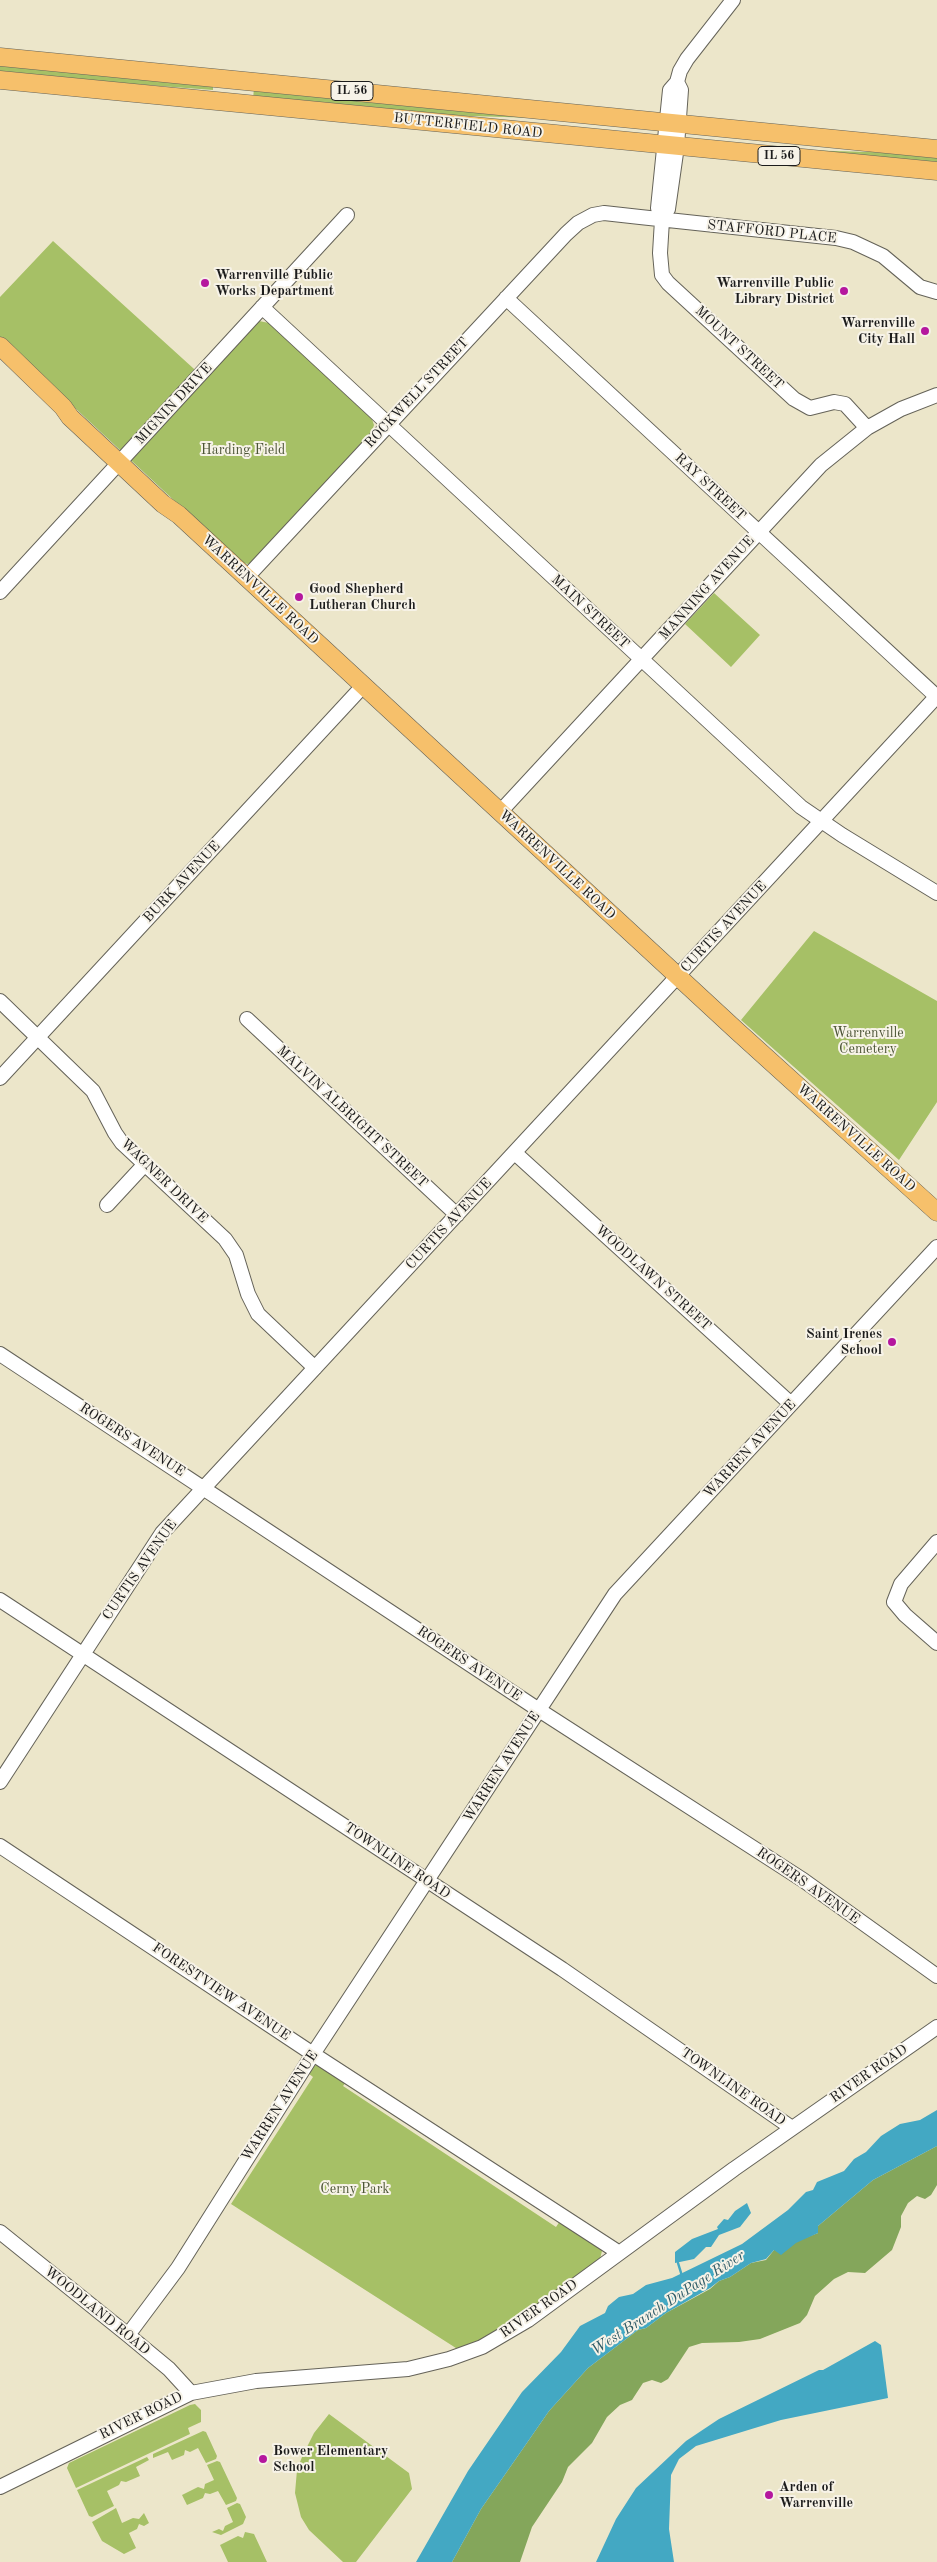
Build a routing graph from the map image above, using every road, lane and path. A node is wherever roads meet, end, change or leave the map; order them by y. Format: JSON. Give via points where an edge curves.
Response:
{"nodes":[{"id":1,"x":733,"y":0,"type":"edge"},
{"id":2,"x":0,"y":57,"type":"edge"},
{"id":3,"x":0,"y":80,"type":"edge"},
{"id":4,"x":672,"y":122,"type":"junction"},
{"id":5,"x":671,"y":146,"type":"junction"},
{"id":6,"x":937,"y":148,"type":"edge"},
{"id":7,"x":937,"y":171,"type":"edge"},
{"id":8,"x":347,"y":215,"type":"dead end"},
{"id":9,"x":593,"y":215,"type":"joint"},
{"id":10,"x":662,"y":220,"type":"junction"},
{"id":11,"x":937,"y":292,"type":"edge"},
{"id":12,"x":506,"y":298,"type":"junction"},
{"id":13,"x":262,"y":307,"type":"junction"},
{"id":14,"x":0,"y":346,"type":"edge"},
{"id":15,"x":937,"y":395,"type":"edge"},
{"id":16,"x":388,"y":425,"type":"junction"},
{"id":17,"x":867,"y":428,"type":"junction"},
{"id":18,"x":121,"y":460,"type":"junction"},
{"id":19,"x":758,"y":532,"type":"junction"},
{"id":20,"x":247,"y":577,"type":"junction"},
{"id":21,"x":0,"y":592,"type":"edge"},
{"id":22,"x":642,"y":660,"type":"junction"},
{"id":23,"x":363,"y":686,"type":"junction"},
{"id":24,"x":937,"y":697,"type":"edge"},
{"id":25,"x":500,"y":812,"type":"junction"},
{"id":26,"x":821,"y":821,"type":"junction"},
{"id":27,"x":937,"y":892,"type":"edge"},
{"id":28,"x":678,"y":977,"type":"junction"},
{"id":29,"x":0,"y":1001,"type":"edge"},
{"id":30,"x":247,"y":1020,"type":"dead end"},
{"id":31,"x":38,"y":1037,"type":"junction"},
{"id":32,"x":0,"y":1078,"type":"edge"},
{"id":33,"x":515,"y":1153,"type":"junction"},
{"id":34,"x":145,"y":1164,"type":"junction"},
{"id":35,"x":107,"y":1205,"type":"dead end"},
{"id":36,"x":937,"y":1212,"type":"edge"},
{"id":37,"x":457,"y":1215,"type":"junction"},
{"id":38,"x":937,"y":1247,"type":"edge"},
{"id":39,"x":0,"y":1354,"type":"edge"},
{"id":40,"x":315,"y":1368,"type":"junction"},
{"id":41,"x":791,"y":1404,"type":"junction"},
{"id":42,"x":204,"y":1488,"type":"junction"},
{"id":43,"x":937,"y":1542,"type":"edge"},
{"id":44,"x":0,"y":1600,"type":"edge"},
{"id":45,"x":937,"y":1643,"type":"edge"},
{"id":46,"x":82,"y":1654,"type":"junction"},
{"id":47,"x":539,"y":1710,"type":"junction"},
{"id":48,"x":0,"y":1782,"type":"edge"},
{"id":49,"x":0,"y":1846,"type":"edge"},
{"id":50,"x":428,"y":1881,"type":"junction"},
{"id":51,"x":937,"y":1976,"type":"edge"},
{"id":52,"x":937,"y":2027,"type":"edge"},
{"id":53,"x":313,"y":2054,"type":"junction"},
{"id":54,"x":792,"y":2128,"type":"junction"},
{"id":55,"x":0,"y":2232,"type":"edge"},
{"id":56,"x":618,"y":2252,"type":"junction"},
{"id":57,"x":128,"y":2335,"type":"junction"},
{"id":58,"x":191,"y":2393,"type":"junction"},
{"id":59,"x":0,"y":2487,"type":"edge"}],
"edges":[{"from":1,"to":4,"type":"street","via":[[680,70],[677,82],[670,90]]},
{"from":2,"to":4,"type":"main road","name":"BUTTERFIELD ROAD","number":"IL 56"},
{"from":3,"to":5,"type":"main road","name":"BUTTERFIELD ROAD","number":"IL 56"},
{"from":4,"to":5,"type":"street"},
{"from":4,"to":6,"type":"main road","name":"BUTTERFIELD ROAD","number":"IL 56"},
{"from":5,"to":7,"type":"main road","name":"BUTTERFIELD ROAD","number":"IL 56"},
{"from":5,"to":10,"type":"street","via":[[668,209]]},
{"from":8,"to":13,"type":"street","name":"MIGNIN DRIVE"},
{"from":9,"to":10,"type":"street","name":"STAFFORD PLACE","via":[[604,213]]},
{"from":9,"to":12,"type":"street","name":"ROCKWELL STREET","via":[[566,234]]},
{"from":10,"to":11,"type":"street","name":"STAFFORD PLACE","via":[[853,242],[883,256],[920,287]]},
{"from":10,"to":17,"type":"street","name":"MOUNT STREET","via":[[660,264],[668,284],[794,399],[810,408],[834,402],[845,404]]},
{"from":12,"to":16,"type":"street","name":"ROCKWELL STREET"},
{"from":12,"to":19,"type":"street","name":"RAY STREET"},
{"from":13,"to":16,"type":"street","name":"MAIN STREET"},
{"from":13,"to":18,"type":"street","name":"MIGNIN DRIVE"},
{"from":14,"to":18,"type":"main road","name":"WARRENVILLE ROAD"},
{"from":15,"to":17,"type":"street","name":"MANNING AVENUE"},
{"from":16,"to":20,"type":"street","name":"ROCKWELL STREET"},
{"from":16,"to":22,"type":"street","name":"MAIN STREET"},
{"from":17,"to":19,"type":"street","name":"MANNING AVENUE","via":[[822,465]]},
{"from":18,"to":20,"type":"main road","name":"WARRENVILLE ROAD","via":[[170,502],[179,515]]},
{"from":18,"to":21,"type":"street","name":"MIGNIN DRIVE"},
{"from":19,"to":22,"type":"street","name":"MANNING AVENUE"},
{"from":19,"to":24,"type":"street","name":"RAY STREET"},
{"from":20,"to":23,"type":"main road","name":"WARRENVILLE ROAD"},
{"from":22,"to":25,"type":"street","name":"MANNING AVENUE"},
{"from":22,"to":26,"type":"street","name":"MAIN STREET","via":[[801,807]]},
{"from":23,"to":25,"type":"main road","name":"WARRENVILLE ROAD"},
{"from":23,"to":31,"type":"street","name":"BURK AVENUE"},
{"from":24,"to":26,"type":"street","name":"CURTIS AVENUE"},
{"from":25,"to":28,"type":"main road","name":"WARRENVILLE ROAD"},
{"from":26,"to":27,"type":"street","name":"MAIN STREET"},
{"from":26,"to":28,"type":"street","name":"CURTIS AVENUE"},
{"from":28,"to":33,"type":"street","name":"CURTIS AVENUE"},
{"from":28,"to":36,"type":"main road","name":"WARRENVILLE ROAD"},
{"from":29,"to":31,"type":"street","name":"WAGNER DRIVE"},
{"from":30,"to":37,"type":"street","name":"MALVIN ALBRIGHT STREET"},
{"from":31,"to":32,"type":"street","name":"BURK AVENUE"},
{"from":31,"to":34,"type":"street","name":"WAGNER DRIVE","via":[[93,1091],[115,1133]]},
{"from":33,"to":37,"type":"street","name":"CURTIS AVENUE"},
{"from":33,"to":41,"type":"street","name":"WOODLAWN STREET"},
{"from":34,"to":35,"type":"street"},
{"from":34,"to":40,"type":"street","name":"WAGNER DRIVE","via":[[225,1239],[236,1255],[258,1314]]},
{"from":37,"to":40,"type":"street","name":"CURTIS AVENUE"},
{"from":38,"to":41,"type":"street","name":"WARREN AVENUE"},
{"from":39,"to":42,"type":"street","name":"ROGERS AVENUE"},
{"from":40,"to":42,"type":"street","name":"CURTIS AVENUE"},
{"from":41,"to":47,"type":"street","name":"WARREN AVENUE","via":[[615,1594]]},
{"from":42,"to":46,"type":"street","name":"CURTIS AVENUE","via":[[162,1533]]},
{"from":42,"to":47,"type":"street","name":"ROGERS AVENUE"},
{"from":43,"to":45,"type":"street","via":[[898,1588],[894,1602]]},
{"from":44,"to":46,"type":"street","name":"TOWNLINE ROAD"},
{"from":46,"to":48,"type":"street","name":"CURTIS AVENUE"},
{"from":46,"to":50,"type":"street","name":"TOWNLINE ROAD"},
{"from":47,"to":50,"type":"street","name":"WARREN AVENUE"},
{"from":47,"to":51,"type":"street","name":"ROGERS AVENUE","via":[[804,1880]]},
{"from":49,"to":53,"type":"street","name":"FORESTVIEW AVENUE"},
{"from":50,"to":53,"type":"street","name":"WARREN AVENUE"},
{"from":50,"to":54,"type":"street","name":"TOWNLINE ROAD"},
{"from":52,"to":54,"type":"street","name":"RIVER ROAD"},
{"from":53,"to":56,"type":"street","name":"FORESTVIEW AVENUE"},
{"from":53,"to":57,"type":"street","name":"WARREN AVENUE","via":[[178,2268]]},
{"from":54,"to":56,"type":"street","name":"RIVER ROAD"},
{"from":55,"to":57,"type":"street","name":"WOODLAND ROAD"},
{"from":56,"to":58,"type":"street","name":"RIVER ROAD","via":[[528,2320],[504,2335],[450,2359],[408,2369],[256,2381]]},
{"from":57,"to":58,"type":"street","name":"WOODLAND ROAD","via":[[169,2369]]},
{"from":58,"to":59,"type":"street","name":"RIVER ROAD"}]}
